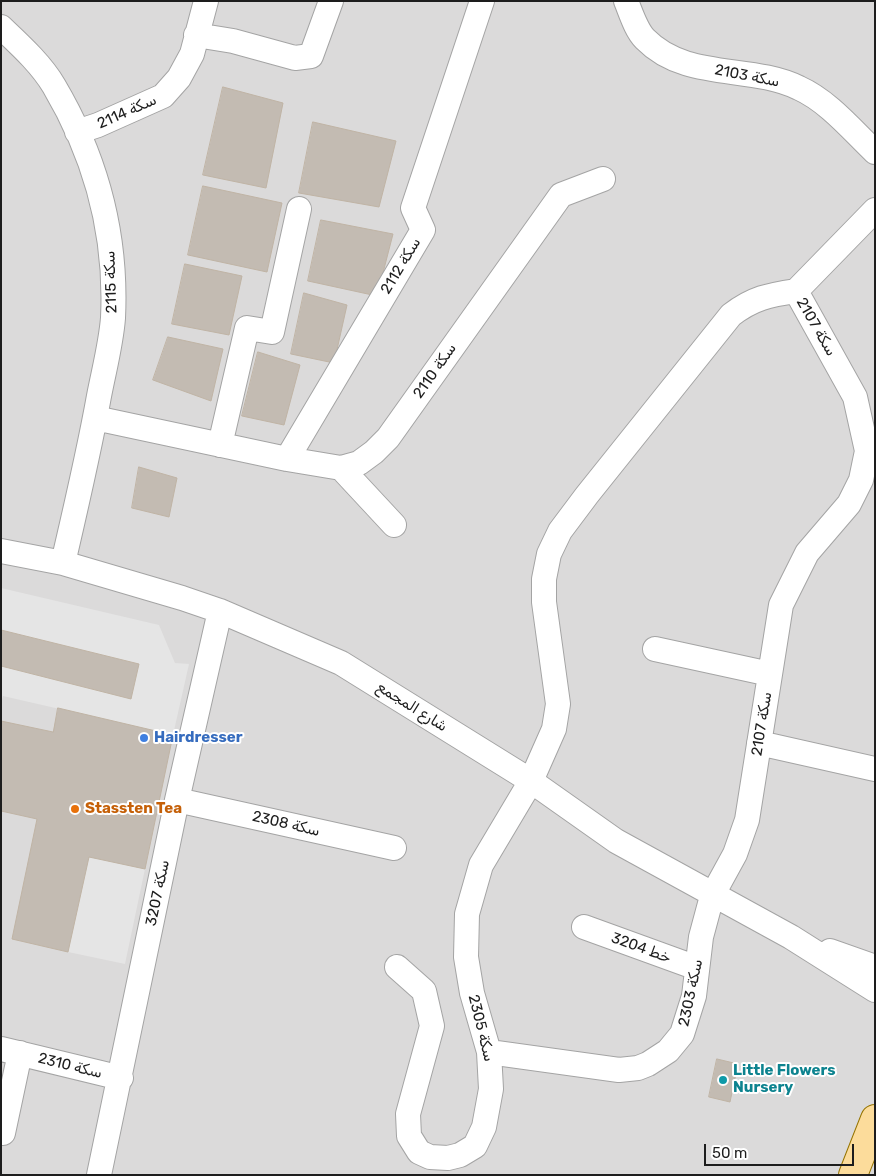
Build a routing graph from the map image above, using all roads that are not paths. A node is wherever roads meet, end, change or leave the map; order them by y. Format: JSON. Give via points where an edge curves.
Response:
{"nodes":[{"id":1,"x":206,"y":1,"type":"edge"},
{"id":2,"x":331,"y":1,"type":"edge"},
{"id":3,"x":482,"y":1,"type":"edge"},
{"id":4,"x":626,"y":1,"type":"edge"},
{"id":5,"x":1,"y":27,"type":"edge"},
{"id":6,"x":196,"y":36,"type":"junction"},
{"id":7,"x":77,"y":132,"type":"junction"},
{"id":8,"x":875,"y":152,"type":"edge"},
{"id":9,"x":603,"y":179,"type":"dead end"},
{"id":10,"x":298,"y":209,"type":"dead end"},
{"id":11,"x":875,"y":210,"type":"edge"},
{"id":12,"x":796,"y":291,"type":"junction"},
{"id":13,"x":95,"y":418,"type":"junction"},
{"id":14,"x":220,"y":445,"type":"junction"},
{"id":15,"x":287,"y":459,"type":"junction"},
{"id":16,"x":341,"y":468,"type":"junction"},
{"id":17,"x":394,"y":525,"type":"dead end"},
{"id":18,"x":1,"y":551,"type":"edge"},
{"id":19,"x":63,"y":562,"type":"junction"},
{"id":20,"x":220,"y":611,"type":"junction"},
{"id":21,"x":655,"y":649,"type":"dead end"},
{"id":22,"x":770,"y":674,"type":"junction"},
{"id":23,"x":759,"y":743,"type":"junction"},
{"id":24,"x":875,"y":769,"type":"edge"},
{"id":25,"x":531,"y":781,"type":"junction"},
{"id":26,"x":177,"y":800,"type":"junction"},
{"id":27,"x":394,"y":848,"type":"dead end"},
{"id":28,"x":712,"y":896,"type":"junction"},
{"id":29,"x":584,"y":927,"type":"dead end"},
{"id":30,"x":790,"y":937,"type":"junction"},
{"id":31,"x":397,"y":967,"type":"dead end"},
{"id":32,"x":875,"y":967,"type":"edge"},
{"id":33,"x":697,"y":968,"type":"junction"},
{"id":34,"x":875,"y":990,"type":"edge"},
{"id":35,"x":10,"y":1051,"type":"edge"},
{"id":36,"x":489,"y":1052,"type":"junction"},
{"id":37,"x":121,"y":1078,"type":"junction"},
{"id":38,"x":875,"y":1120,"type":"edge"},
{"id":39,"x":3,"y":1133,"type":"dead end"},
{"id":40,"x":99,"y":1175,"type":"edge"},
{"id":41,"x":853,"y":1175,"type":"edge"}],
"edges":[{"from":1,"to":6,"type":"street","name":"سكة 2114"},
{"from":2,"to":6,"type":"street","via":[[311,56],[294,58],[233,41]]},
{"from":3,"to":15,"type":"street","name":"سكة 2112","via":[[413,208],[423,230]]},
{"from":4,"to":8,"type":"street","name":"سكة 2103","via":[[644,38],[665,56],[685,64],[772,78],[800,88],[822,102]]},
{"from":5,"to":7,"type":"street","name":"سكة 2115","via":[[54,86]]},
{"from":6,"to":7,"type":"street","name":"سكة 2114","via":[[192,54],[179,78],[163,96],[98,126]]},
{"from":7,"to":13,"type":"street","name":"سكة 2115","via":[[96,176],[107,218],[113,268],[113,319]]},
{"from":9,"to":16,"type":"street","name":"سكة 2110","via":[[561,195],[388,438],[359,463]]},
{"from":10,"to":14,"type":"street","via":[[272,332],[247,328]]},
{"from":11,"to":12,"type":"street"},
{"from":12,"to":22,"type":"street","name":"سكة 2107","via":[[855,398],[867,450],[862,480],[849,504],[807,553],[781,605]]},
{"from":12,"to":25,"type":"street","name":"سكة 2107","via":[[771,294],[748,302],[731,315],[560,531],[549,554],[544,579],[544,602],[558,704],[554,729]]},
{"from":13,"to":14,"type":"street"},
{"from":13,"to":19,"type":"street","name":"سكة 2115"},
{"from":14,"to":15,"type":"street"},
{"from":15,"to":16,"type":"street"},
{"from":16,"to":17,"type":"street"},
{"from":18,"to":19,"type":"street","name":"شارع المجمع"},
{"from":19,"to":20,"type":"street","name":"شارع المجمع"},
{"from":20,"to":25,"type":"street","name":"شارع المجمع","via":[[341,663]]},
{"from":20,"to":26,"type":"street","name":"سكة 3207"},
{"from":21,"to":22,"type":"street"},
{"from":22,"to":23,"type":"street","name":"سكة 2107"},
{"from":23,"to":24,"type":"street"},
{"from":23,"to":28,"type":"street","name":"سكة 2107","via":[[747,820],[735,854]]},
{"from":25,"to":28,"type":"street","name":"شارع المجمع","via":[[616,841]]},
{"from":25,"to":36,"type":"street","name":"سكة 2305","via":[[481,865],[467,914],[472,993]]},
{"from":26,"to":27,"type":"street","name":"سكة 2308"},
{"from":26,"to":37,"type":"street","name":"سكة 3207"},
{"from":28,"to":30,"type":"street","name":"شارع المجمع"},
{"from":28,"to":33,"type":"street","name":"سكة 2303"},
{"from":29,"to":33,"type":"street","name":"3204 خط"},
{"from":30,"to":32,"type":"street","name":"شارع المجمع"},
{"from":30,"to":34,"type":"street","name":"شارع المجمع"},
{"from":31,"to":36,"type":"street","name":"سكة 2305","via":[[424,991],[432,1026],[408,1114],[409,1136],[419,1152],[430,1157],[448,1158],[475,1146],[484,1127],[491,1089]]},
{"from":33,"to":36,"type":"street","name":"سكة 2303","via":[[694,996],[682,1034],[668,1051],[638,1068],[619,1070]]},
{"from":35,"to":37,"type":"street","name":"سكة 2310"},
{"from":35,"to":39,"type":"street","name":"سكة 2310"},
{"from":37,"to":40,"type":"street","name":"سكة 3207"},
{"from":38,"to":41,"type":"main road"}]}
